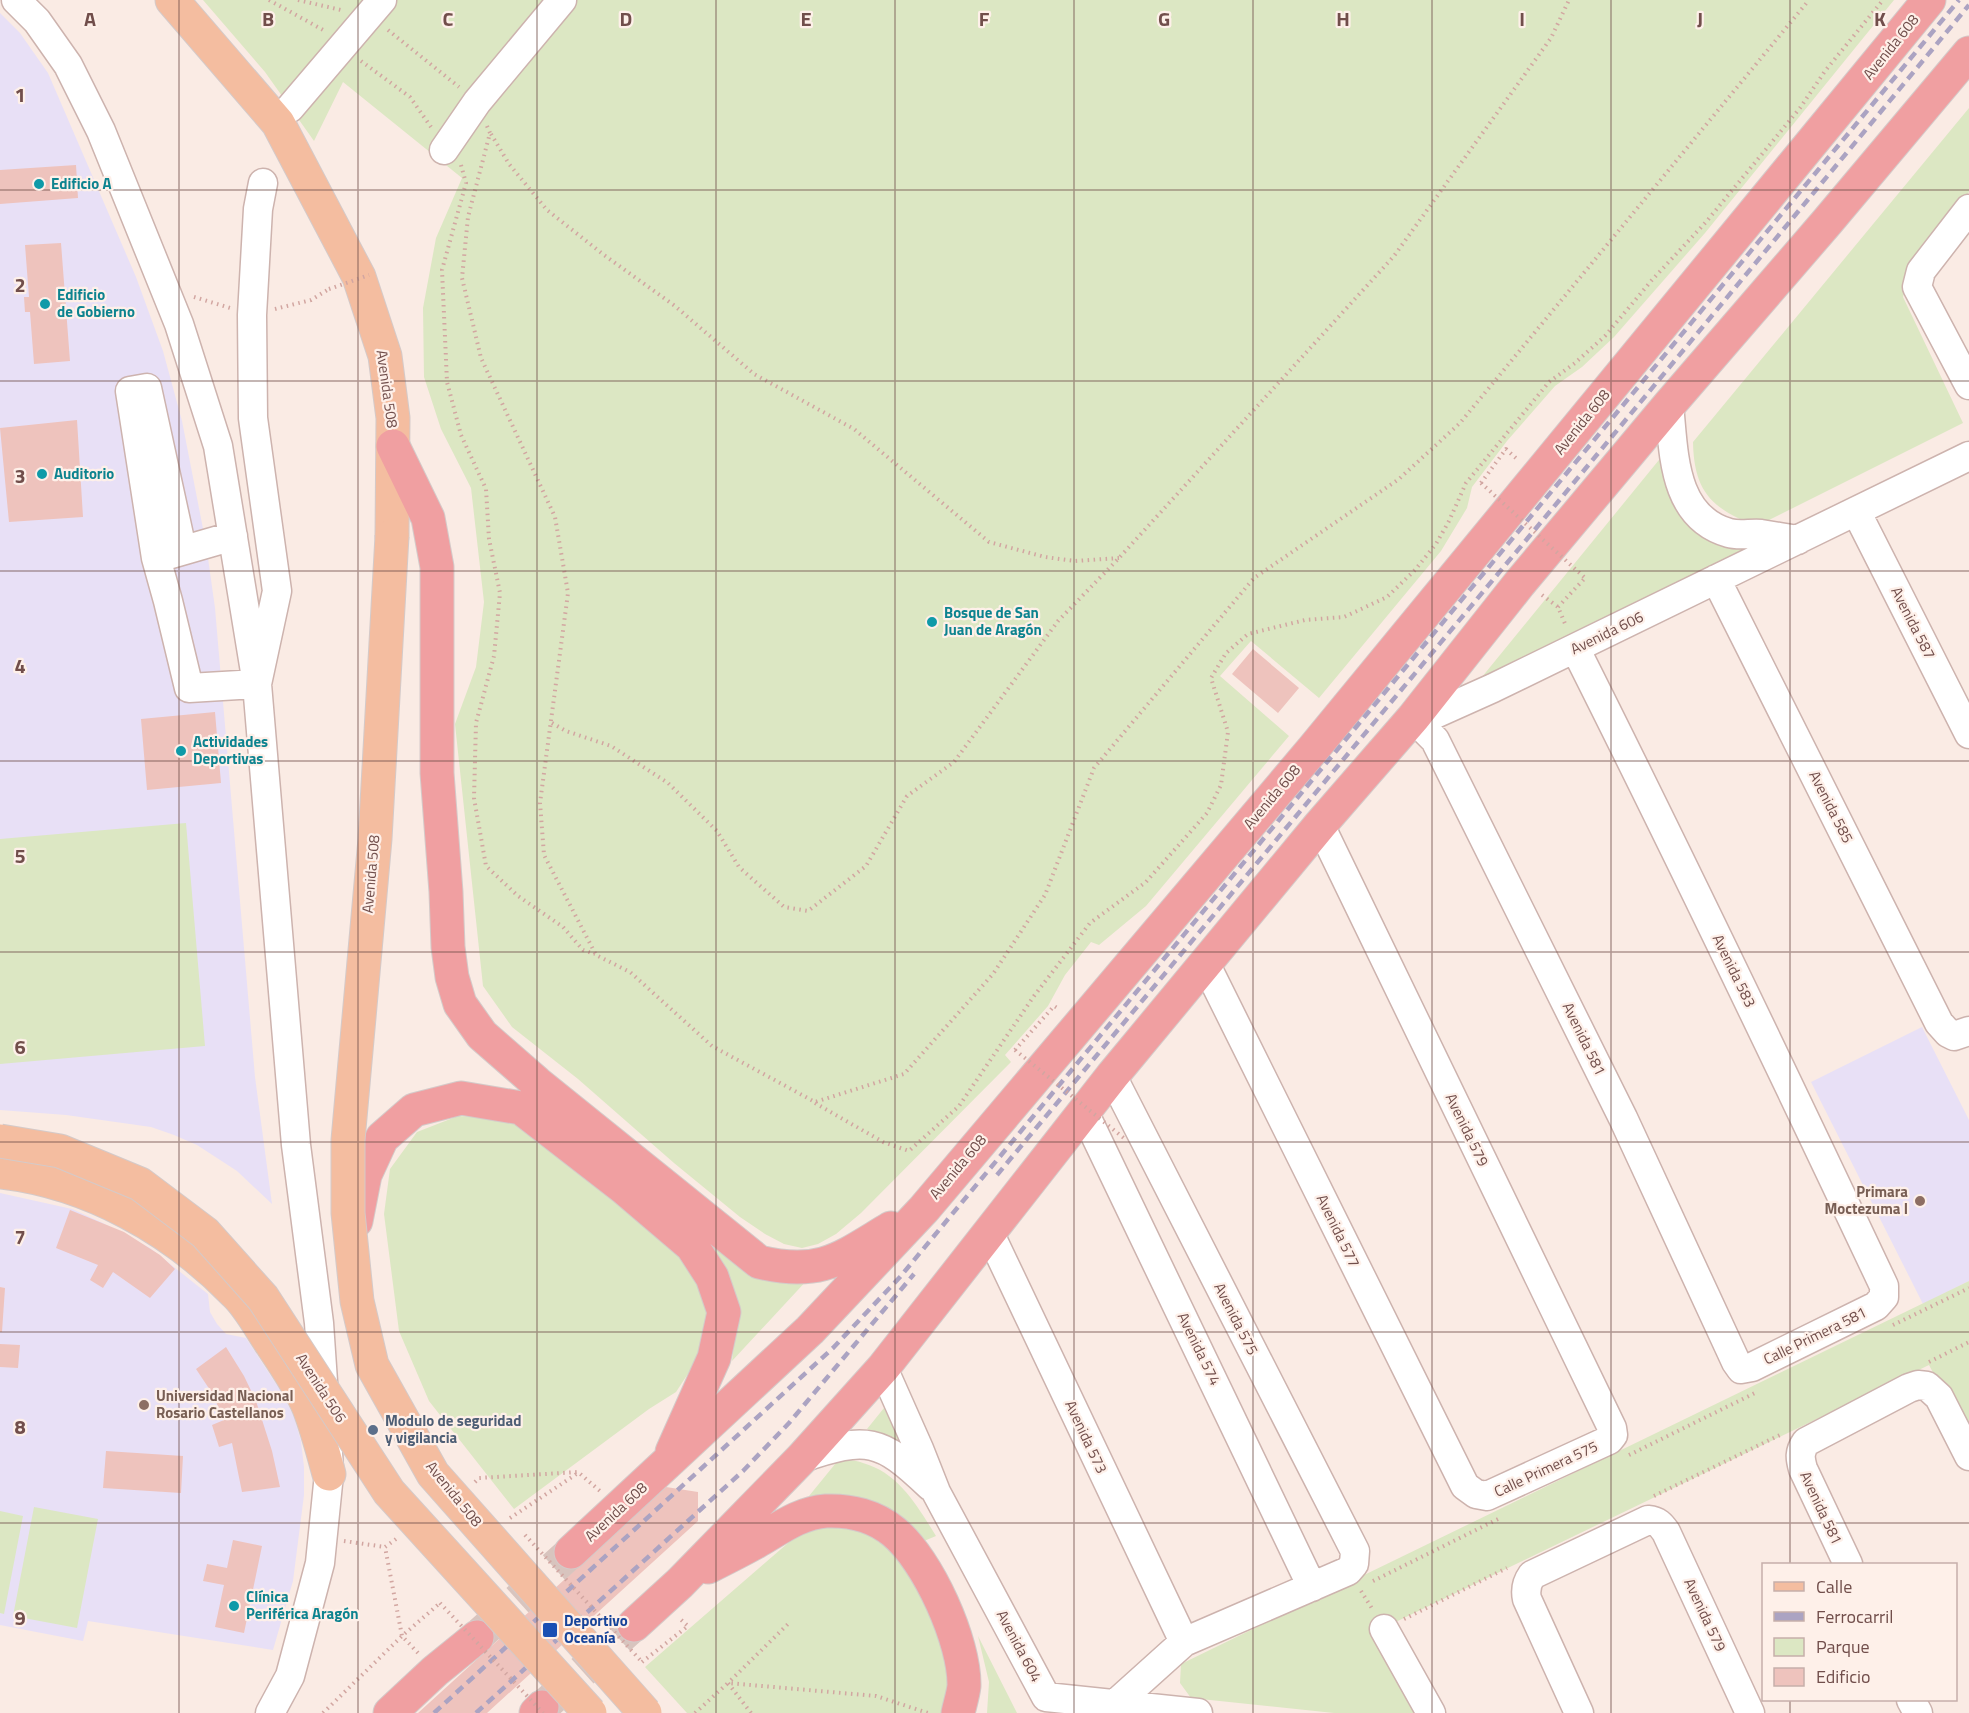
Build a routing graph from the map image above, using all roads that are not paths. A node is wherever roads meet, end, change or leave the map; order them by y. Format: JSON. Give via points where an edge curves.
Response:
{"nodes":[{"id":1,"x":16,"y":0,"type":"edge"},
{"id":2,"x":172,"y":0,"type":"edge"},
{"id":3,"x":562,"y":0,"type":"edge"},
{"id":4,"x":1929,"y":0,"type":"edge"},
{"id":5,"x":376,"y":8,"type":"edge"},
{"id":6,"x":1969,"y":53,"type":"edge"},
{"id":7,"x":284,"y":115,"type":"junction"},
{"id":8,"x":444,"y":150,"type":"road end"},
{"id":9,"x":263,"y":183,"type":"dead end"},
{"id":10,"x":1969,"y":209,"type":"edge"},
{"id":11,"x":1969,"y":385,"type":"edge"},
{"id":12,"x":1669,"y":405,"type":"junction"},
{"id":13,"x":393,"y":446,"type":"junction"},
{"id":14,"x":1969,"y":456,"type":"edge"},
{"id":15,"x":1856,"y":511,"type":"junction"},
{"id":16,"x":233,"y":536,"type":"junction"},
{"id":17,"x":1798,"y":540,"type":"junction"},
{"id":18,"x":1716,"y":579,"type":"junction"},
{"id":19,"x":1572,"y":650,"type":"junction"},
{"id":20,"x":257,"y":684,"type":"junction"},
{"id":21,"x":1413,"y":718,"type":"junction"},
{"id":22,"x":1969,"y":734,"type":"edge"},
{"id":23,"x":1320,"y":825,"type":"junction"},
{"id":24,"x":1205,"y":963,"type":"junction"},
{"id":25,"x":1958,"y":1032,"type":"edge"},
{"id":26,"x":1112,"y":1076,"type":"junction"},
{"id":27,"x":1084,"y":1112,"type":"junction"},
{"id":28,"x":0,"y":1141,"type":"edge"},
{"id":29,"x":0,"y":1172,"type":"edge"},
{"id":30,"x":924,"y":1209,"type":"junction"},
{"id":31,"x":989,"y":1232,"type":"junction"},
{"id":32,"x":351,"y":1243,"type":"junction"},
{"id":33,"x":1884,"y":1297,"type":"joint"},
{"id":34,"x":883,"y":1368,"type":"junction"},
{"id":35,"x":1741,"y":1368,"type":"joint"},
{"id":36,"x":1619,"y":1446,"type":"joint"},
{"id":37,"x":1969,"y":1456,"type":"edge"},
{"id":38,"x":802,"y":1458,"type":"junction"},
{"id":39,"x":666,"y":1466,"type":"junction"},
{"id":40,"x":329,"y":1473,"type":"junction"},
{"id":41,"x":936,"y":1492,"type":"junction"},
{"id":42,"x":1476,"y":1494,"type":"joint"},
{"id":43,"x":572,"y":1552,"type":"tunnel mouth"},
{"id":44,"x":1848,"y":1563,"type":"edge"},
{"id":45,"x":680,"y":1582,"type":"junction"},
{"id":46,"x":1312,"y":1587,"type":"junction"},
{"id":47,"x":634,"y":1625,"type":"tunnel mouth"},
{"id":48,"x":1384,"y":1629,"type":"road end"},
{"id":49,"x":477,"y":1637,"type":"tunnel mouth"},
{"id":50,"x":1184,"y":1642,"type":"junction"},
{"id":51,"x":961,"y":1699,"type":"edge"},
{"id":52,"x":1114,"y":1705,"type":"junction"},
{"id":53,"x":270,"y":1713,"type":"edge"},
{"id":54,"x":390,"y":1713,"type":"edge"},
{"id":55,"x":590,"y":1713,"type":"edge"},
{"id":56,"x":645,"y":1713,"type":"edge"},
{"id":57,"x":1198,"y":1713,"type":"edge"},
{"id":58,"x":1431,"y":1713,"type":"edge"},
{"id":59,"x":1579,"y":1713,"type":"edge"},
{"id":60,"x":1750,"y":1713,"type":"edge"}],
"edges":[{"from":1,"to":16,"type":"street","via":[[37,21],[68,65],[101,131],[140,225],[179,324],[218,446]]},
{"from":2,"to":7,"type":"main road","name":"Avenida 508"},
{"from":3,"to":8,"type":"street","via":[[477,102]]},
{"from":4,"to":30,"type":"highway","name":"Avenida 608","via":[[1320,740]]},
{"from":5,"to":7,"type":"street"},
{"from":6,"to":12,"type":"highway"},
{"from":7,"to":13,"type":"main road","name":"Avenida 508","via":[[359,277],[385,356]]},
{"from":9,"to":20,"type":"street","via":[[252,315],[253,418],[277,591]]},
{"from":10,"to":11,"type":"street","via":[[1921,271],[1917,287]]},
{"from":12,"to":17,"type":"street","via":[[1677,478],[1685,497],[1703,520],[1729,533]]},
{"from":12,"to":21,"type":"highway"},
{"from":13,"to":30,"type":"highway","via":[[428,518],[437,567],[437,774],[448,947],[460,1004],[482,1035],[537,1083],[759,1262],[806,1268],[838,1260]]},
{"from":13,"to":32,"type":"main road","name":"Avenida 508","bridge":true,"via":[[392,536],[375,839],[348,1140]]},
{"from":14,"to":15,"type":"street","name":"Avenida 606"},
{"from":15,"to":17,"type":"street","name":"Avenida 606"},
{"from":15,"to":22,"type":"street","name":"Avenida 587"},
{"from":16,"to":20,"type":"street"},
{"from":16,"to":20,"type":"street","via":[[169,554],[168,601],[189,688]]},
{"from":17,"to":18,"type":"street","name":"Avenida 606"},
{"from":18,"to":19,"type":"street","name":"Avenida 606"},
{"from":18,"to":25,"type":"street","name":"Avenida 585","via":[[1939,1023]]},
{"from":19,"to":21,"type":"street","name":"Avenida 606","via":[[1435,714]]},
{"from":19,"to":33,"type":"street","name":"Avenida 583","via":[[1655,808],[1769,1043],[1884,1286]]},
{"from":20,"to":40,"type":"street","via":[[296,1145],[319,1323]]},
{"from":21,"to":23,"type":"highway"},
{"from":21,"to":35,"type":"street","name":"Avenida 581","via":[[1435,740],[1623,1118]]},
{"from":23,"to":24,"type":"highway"},
{"from":23,"to":36,"type":"street","name":"Avenida 579"},
{"from":24,"to":26,"type":"highway"},
{"from":24,"to":42,"type":"street","name":"Avenida 577","via":[[1465,1486]]},
{"from":26,"to":27,"type":"highway"},
{"from":26,"to":46,"type":"street","name":"Avenida 575","via":[[1355,1551],[1354,1574]]},
{"from":27,"to":31,"type":"highway"},
{"from":27,"to":46,"type":"street","name":"Avenida 574"},
{"from":28,"to":55,"type":"main road","name":"Avenida 506","bridge":true,"via":[[60,1151],[140,1184],[205,1233],[263,1298],[388,1492]]},
{"from":29,"to":40,"type":"main road","via":[[82,1191],[133,1214],[188,1250],[237,1294],[309,1406]]},
{"from":30,"to":39,"type":"highway","name":"Avenida 608","via":[[810,1330]]},
{"from":31,"to":34,"type":"highway"},
{"from":31,"to":50,"type":"street","name":"Avenida 573"},
{"from":32,"to":39,"type":"highway","bridge":true,"via":[[365,1175],[382,1138],[414,1110],[461,1098],[521,1108],[692,1246],[712,1277],[724,1312],[714,1358]]},
{"from":32,"to":56,"type":"main road","name":"Avenida 508","bridge":true,"via":[[357,1301],[372,1365],[434,1474]]},
{"from":33,"to":35,"type":"street","name":"Calle Primera 581","via":[[1876,1306],[1752,1367]]},
{"from":34,"to":38,"type":"highway"},
{"from":34,"to":41,"type":"street","name":"Avenida 604"},
{"from":36,"to":42,"type":"street","name":"Calle Primera 575","via":[[1609,1440],[1487,1496]]},
{"from":37,"to":44,"type":"street","name":"Avenida 581","via":[[1924,1376],[1918,1385],[1814,1438],[1796,1440],[1803,1469]]},
{"from":38,"to":41,"type":"street","name":"Avenida 604","via":[[838,1445],[876,1446],[908,1465]]},
{"from":38,"to":45,"type":"highway"},
{"from":39,"to":43,"type":"highway","name":"Avenida 608"},
{"from":40,"to":53,"type":"street","via":[[320,1563],[290,1676]]},
{"from":41,"to":52,"type":"street","name":"Avenida 604","via":[[1046,1697]]},
{"from":45,"to":47,"type":"highway"},
{"from":45,"to":51,"type":"highway","via":[[804,1516],[850,1511],[872,1518],[894,1532],[913,1552],[946,1610],[958,1647]]},
{"from":46,"to":50,"type":"street"},
{"from":48,"to":58,"type":"street"},
{"from":49,"to":54,"type":"highway"},
{"from":50,"to":52,"type":"street"},
{"from":52,"to":57,"type":"street","name":"Avenida 604"},
{"from":59,"to":60,"type":"street","name":"Avenida 579","via":[[1527,1599],[1521,1575],[1532,1575],[1641,1522],[1650,1511],[1666,1532]]}]}
